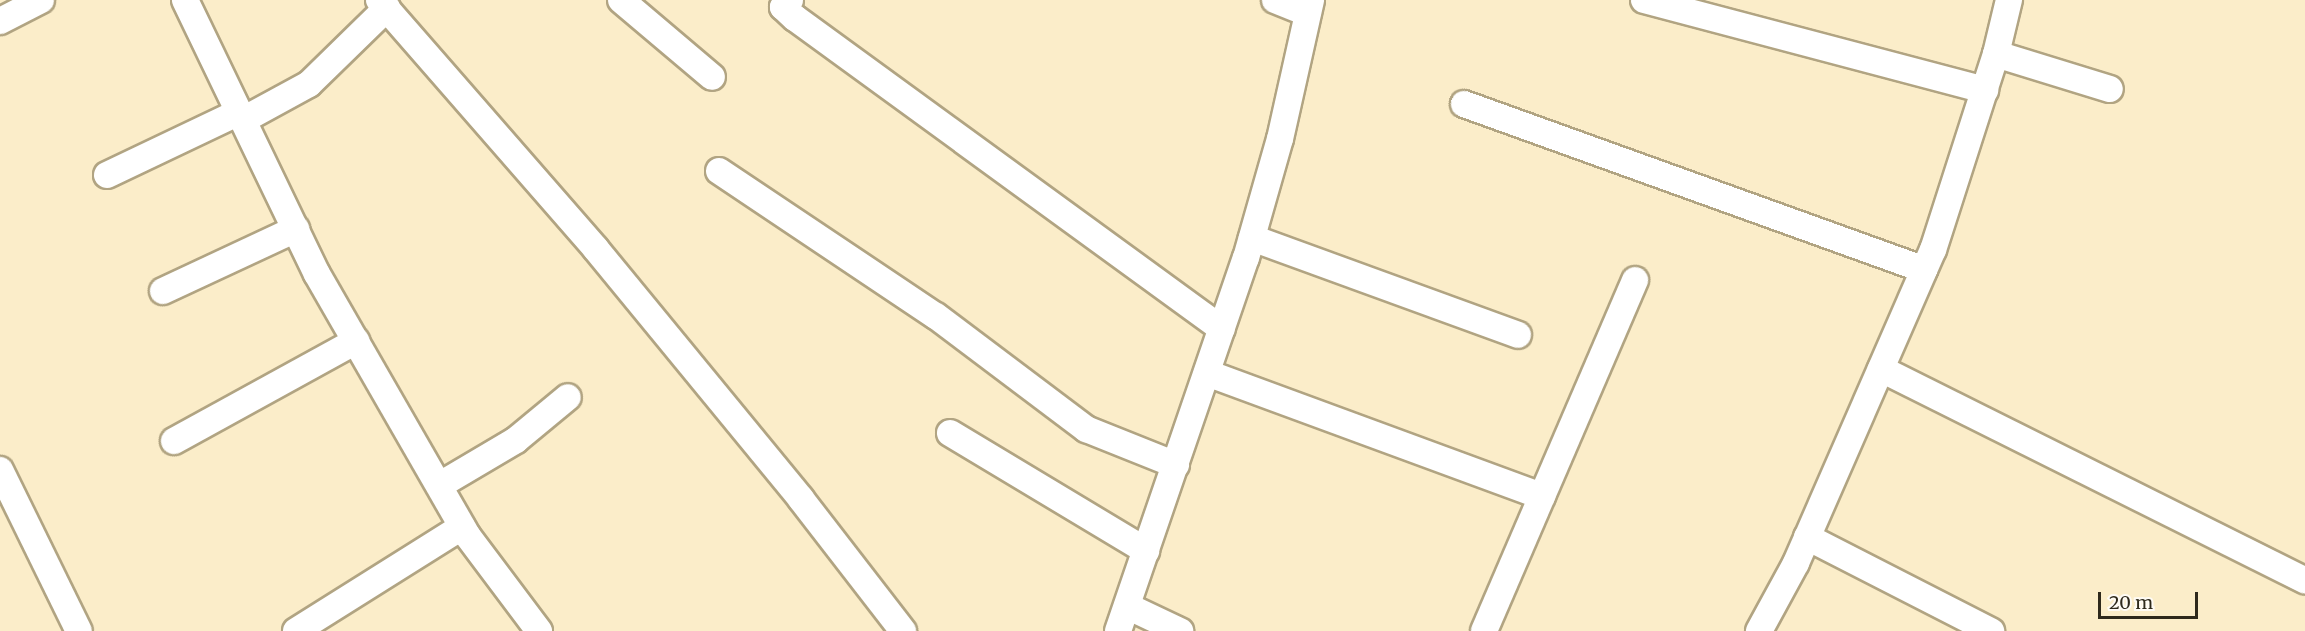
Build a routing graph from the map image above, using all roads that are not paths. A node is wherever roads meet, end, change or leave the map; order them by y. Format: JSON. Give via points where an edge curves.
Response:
{"nodes":[{"id":1,"x":41,"y":0,"type":"edge"},
{"id":2,"x":185,"y":0,"type":"edge"},
{"id":3,"x":621,"y":0,"type":"edge"},
{"id":4,"x":790,"y":0,"type":"edge"},
{"id":5,"x":1275,"y":0,"type":"edge"},
{"id":6,"x":1644,"y":0,"type":"edge"},
{"id":7,"x":2009,"y":0,"type":"edge"},
{"id":8,"x":383,"y":4,"type":"edge"},
{"id":9,"x":1310,"y":7,"type":"edge"},
{"id":10,"x":0,"y":21,"type":"edge"},
{"id":11,"x":1996,"y":54,"type":"junction"},
{"id":12,"x":712,"y":77,"type":"dead end"},
{"id":13,"x":2109,"y":89,"type":"dead end"},
{"id":14,"x":1985,"y":90,"type":"junction"},
{"id":15,"x":1464,"y":104,"type":"dead end"},
{"id":16,"x":241,"y":116,"type":"junction"},
{"id":17,"x":719,"y":171,"type":"dead end"},
{"id":18,"x":107,"y":175,"type":"dead end"},
{"id":19,"x":296,"y":229,"type":"junction"},
{"id":20,"x":1252,"y":238,"type":"junction"},
{"id":21,"x":1924,"y":270,"type":"junction"},
{"id":22,"x":1635,"y":280,"type":"dead end"},
{"id":23,"x":163,"y":291,"type":"dead end"},
{"id":24,"x":1222,"y":328,"type":"junction"},
{"id":25,"x":1518,"y":335,"type":"dead end"},
{"id":26,"x":356,"y":341,"type":"junction"},
{"id":27,"x":1881,"y":369,"type":"junction"},
{"id":28,"x":1207,"y":373,"type":"junction"},
{"id":29,"x":568,"y":397,"type":"dead end"},
{"id":30,"x":950,"y":433,"type":"dead end"},
{"id":31,"x":174,"y":441,"type":"dead end"},
{"id":32,"x":1176,"y":465,"type":"junction"},
{"id":33,"x":0,"y":470,"type":"edge"},
{"id":34,"x":440,"y":485,"type":"junction"},
{"id":35,"x":1542,"y":496,"type":"junction"},
{"id":36,"x":462,"y":527,"type":"junction"},
{"id":37,"x":1807,"y":537,"type":"junction"},
{"id":38,"x":1146,"y":551,"type":"junction"},
{"id":39,"x":2305,"y":580,"type":"edge"},
{"id":40,"x":1127,"y":606,"type":"junction"},
{"id":41,"x":79,"y":631,"type":"edge"},
{"id":42,"x":296,"y":631,"type":"edge"},
{"id":43,"x":538,"y":631,"type":"edge"},
{"id":44,"x":903,"y":631,"type":"edge"},
{"id":45,"x":1118,"y":631,"type":"edge"},
{"id":46,"x":1180,"y":631,"type":"edge"},
{"id":47,"x":1484,"y":631,"type":"edge"},
{"id":48,"x":1759,"y":631,"type":"edge"},
{"id":49,"x":1991,"y":631,"type":"edge"}],
"edges":[{"from":1,"to":10,"type":"street"},
{"from":2,"to":16,"type":"street"},
{"from":3,"to":12,"type":"street"},
{"from":4,"to":24,"type":"street","via":[[783,8],[795,18]]},
{"from":5,"to":9,"type":"street"},
{"from":6,"to":14,"type":"street"},
{"from":7,"to":11,"type":"street"},
{"from":8,"to":16,"type":"street","via":[[309,84]]},
{"from":8,"to":44,"type":"street","via":[[596,249],[801,499]]},
{"from":9,"to":20,"type":"street"},
{"from":11,"to":13,"type":"street"},
{"from":11,"to":14,"type":"street"},
{"from":14,"to":21,"type":"street"},
{"from":15,"to":21,"type":"street"},
{"from":16,"to":18,"type":"street"},
{"from":16,"to":19,"type":"street"},
{"from":17,"to":32,"type":"street","via":[[936,316],[1086,429]]},
{"from":19,"to":23,"type":"street"},
{"from":19,"to":26,"type":"street"},
{"from":20,"to":24,"type":"street"},
{"from":20,"to":25,"type":"street"},
{"from":21,"to":27,"type":"street"},
{"from":22,"to":35,"type":"street"},
{"from":24,"to":28,"type":"street"},
{"from":26,"to":31,"type":"street"},
{"from":26,"to":34,"type":"street"},
{"from":27,"to":37,"type":"street"},
{"from":27,"to":39,"type":"street"},
{"from":28,"to":32,"type":"street"},
{"from":28,"to":35,"type":"street"},
{"from":29,"to":34,"type":"street","via":[[516,440]]},
{"from":30,"to":38,"type":"street"},
{"from":32,"to":38,"type":"street"},
{"from":33,"to":41,"type":"street"},
{"from":34,"to":36,"type":"street"},
{"from":35,"to":47,"type":"street"},
{"from":36,"to":42,"type":"street"},
{"from":36,"to":43,"type":"street"},
{"from":37,"to":48,"type":"street"},
{"from":37,"to":49,"type":"street"},
{"from":38,"to":40,"type":"street"},
{"from":40,"to":45,"type":"street"},
{"from":40,"to":46,"type":"street"}]}
